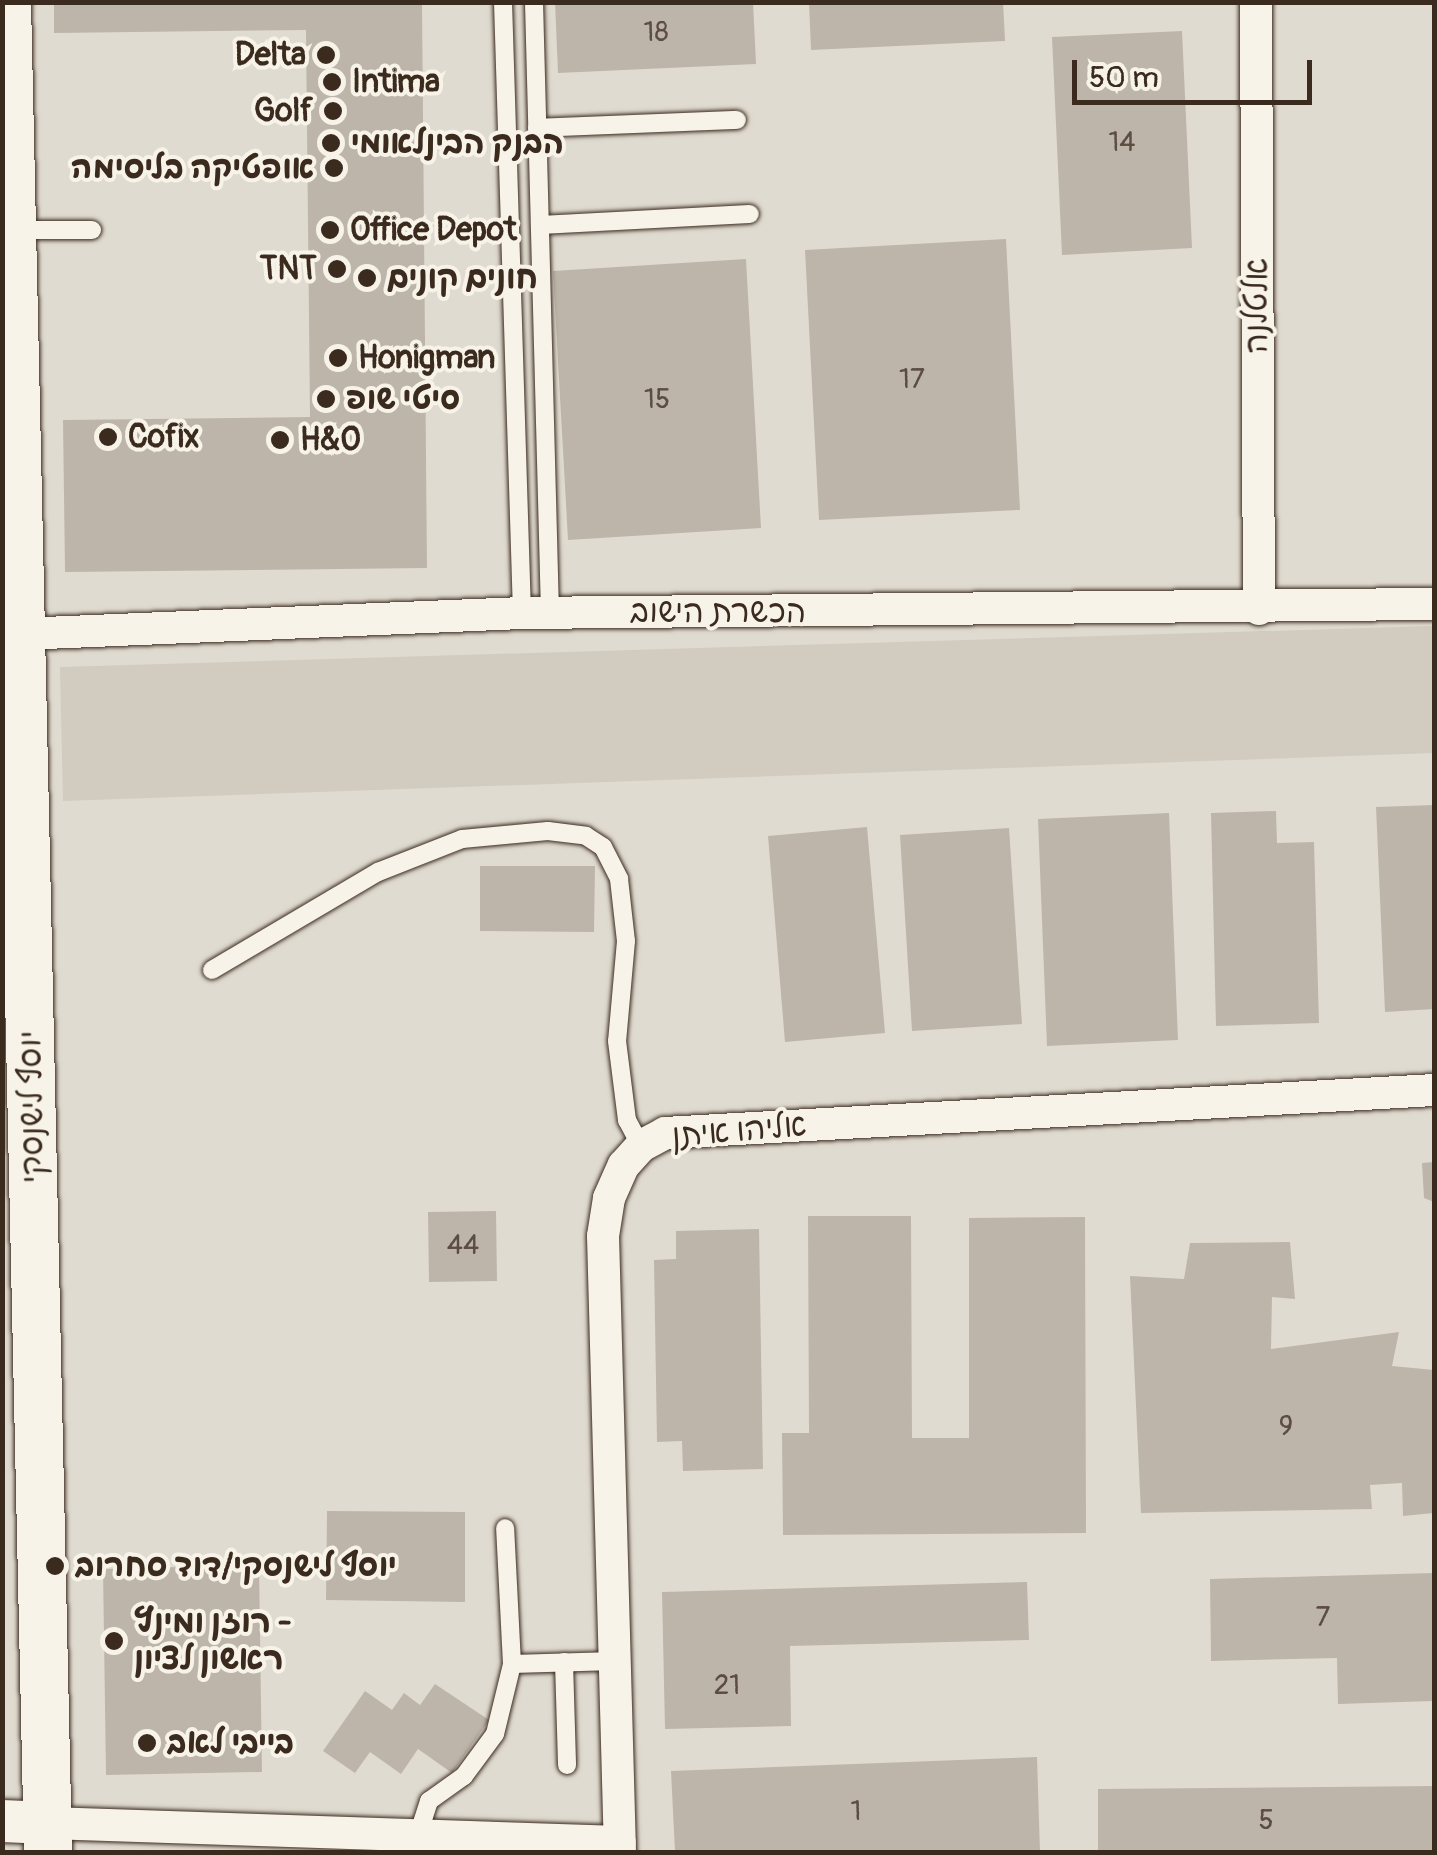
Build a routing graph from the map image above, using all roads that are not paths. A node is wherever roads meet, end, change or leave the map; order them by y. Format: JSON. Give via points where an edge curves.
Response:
{"nodes":[{"id":1,"x":7,"y":2,"type":"edge"},
{"id":2,"x":502,"y":2,"type":"edge"},
{"id":3,"x":534,"y":2,"type":"edge"},
{"id":4,"x":1256,"y":2,"type":"edge"},
{"id":5,"x":737,"y":120,"type":"dead end"},
{"id":6,"x":537,"y":128,"type":"junction"},
{"id":7,"x":750,"y":214,"type":"dead end"},
{"id":8,"x":540,"y":225,"type":"junction"},
{"id":9,"x":13,"y":230,"type":"junction"},
{"id":10,"x":92,"y":230,"type":"dead end"},
{"id":11,"x":1434,"y":604,"type":"edge"},
{"id":12,"x":1258,"y":609,"type":"junction"},
{"id":13,"x":536,"y":612,"type":"junction"},
{"id":14,"x":26,"y":623,"type":"edge"},
{"id":15,"x":212,"y":970,"type":"dead end"},
{"id":16,"x":1434,"y":1090,"type":"edge"},
{"id":17,"x":641,"y":1146,"type":"junction"},
{"id":18,"x":504,"y":1528,"type":"dead end"},
{"id":19,"x":615,"y":1661,"type":"junction"},
{"id":20,"x":564,"y":1662,"type":"junction"},
{"id":21,"x":512,"y":1664,"type":"junction"},
{"id":22,"x":568,"y":1765,"type":"dead end"},
{"id":23,"x":33,"y":1832,"type":"edge"},
{"id":24,"x":418,"y":1835,"type":"junction"},
{"id":25,"x":620,"y":1847,"type":"edge"}],
"edges":[{"from":1,"to":9,"type":"main road","name":"יוסף לישנסקי"},
{"from":2,"to":13,"type":"lane"},
{"from":3,"to":6,"type":"lane"},
{"from":4,"to":12,"type":"street","name":"אלטלנה"},
{"from":5,"to":6,"type":"lane"},
{"from":6,"to":8,"type":"lane"},
{"from":7,"to":8,"type":"lane"},
{"from":8,"to":13,"type":"lane"},
{"from":9,"to":10,"type":"lane"},
{"from":9,"to":14,"type":"main road","name":"יוסף לישנסקי"},
{"from":11,"to":12,"type":"street","name":"הכשרת הישוב"},
{"from":12,"to":13,"type":"street","name":"הכשרת הישוב"},
{"from":13,"to":14,"type":"street","name":"הכשרת הישוב"},
{"from":14,"to":23,"type":"main road","name":"יוסף לישנסקי"},
{"from":15,"to":17,"type":"lane","via":[[378,872],[462,840],[548,831],[586,836],[603,846],[620,879],[626,941],[617,1041],[627,1120]]},
{"from":16,"to":17,"type":"street","name":"אליהו איתן","via":[[665,1133]]},
{"from":17,"to":19,"type":"street","name":"אליהו איתן","via":[[609,1198],[603,1236]]},
{"from":18,"to":21,"type":"lane"},
{"from":19,"to":20,"type":"lane"},
{"from":19,"to":25,"type":"street","name":"אליהו איתן"},
{"from":20,"to":21,"type":"lane"},
{"from":20,"to":22,"type":"lane"},
{"from":21,"to":24,"type":"lane","via":[[495,1734],[464,1776],[429,1802]]},
{"from":23,"to":24,"type":"street"},
{"from":24,"to":25,"type":"street"}]}
